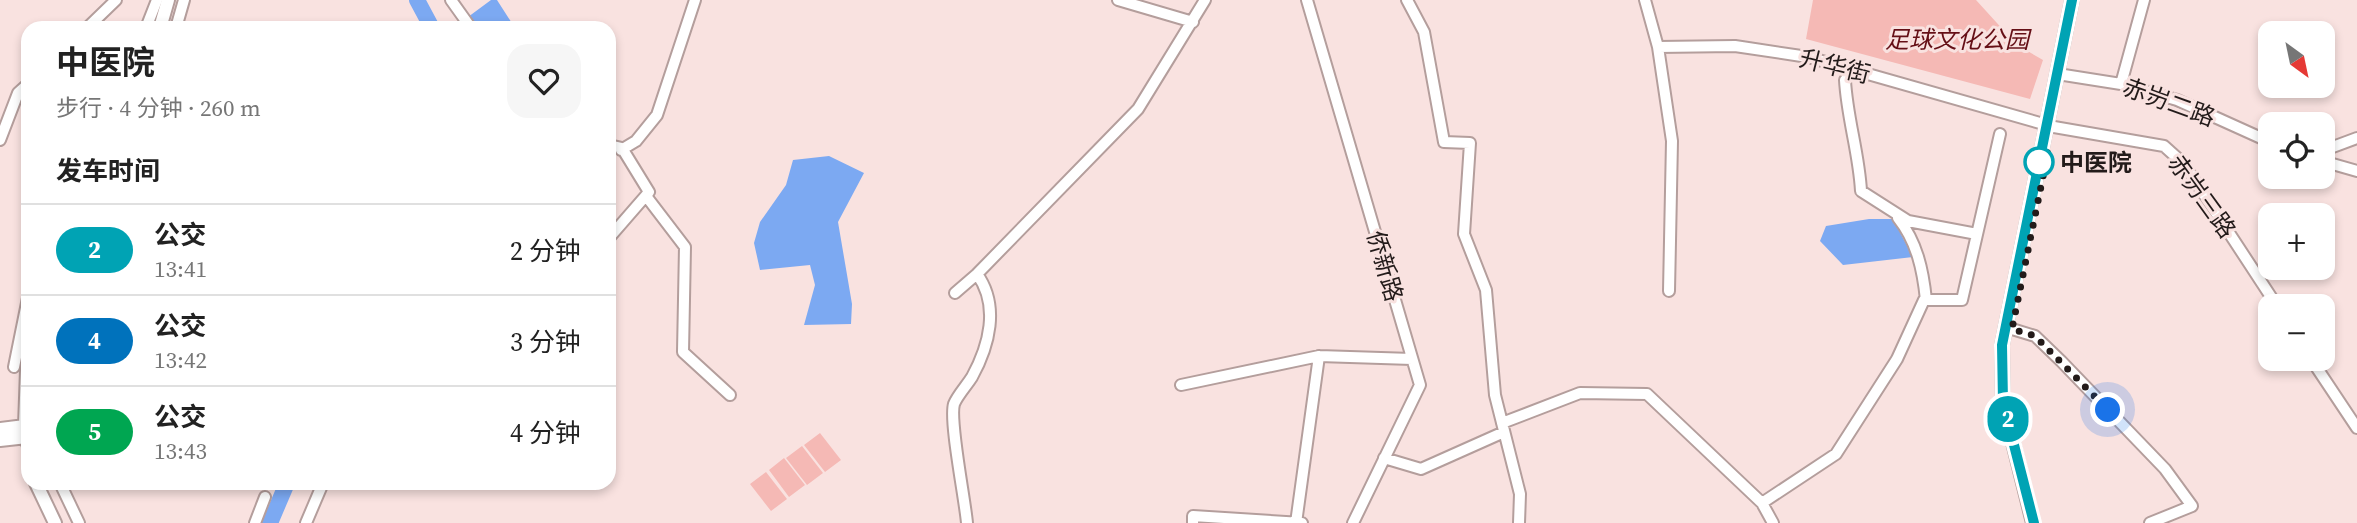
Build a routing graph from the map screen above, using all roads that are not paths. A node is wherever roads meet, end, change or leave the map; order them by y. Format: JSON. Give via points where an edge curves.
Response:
{"nodes":[{"id":1,"x":117,"y":0,"type":"edge"},
{"id":2,"x":157,"y":0,"type":"edge"},
{"id":3,"x":169,"y":0,"type":"edge"},
{"id":4,"x":184,"y":0,"type":"edge"},
{"id":5,"x":451,"y":0,"type":"edge"},
{"id":6,"x":695,"y":0,"type":"edge"},
{"id":7,"x":1118,"y":0,"type":"edge"},
{"id":8,"x":1205,"y":0,"type":"edge"},
{"id":9,"x":1307,"y":0,"type":"edge"},
{"id":10,"x":1406,"y":0,"type":"edge"},
{"id":11,"x":1645,"y":0,"type":"edge"},
{"id":12,"x":2071,"y":0,"type":"edge"},
{"id":13,"x":2079,"y":0,"type":"edge"},
{"id":14,"x":2144,"y":0,"type":"edge"},
{"id":15,"x":94,"y":21,"type":"edge"},
{"id":16,"x":149,"y":21,"type":"edge"},
{"id":17,"x":162,"y":21,"type":"edge"},
{"id":18,"x":178,"y":21,"type":"edge"},
{"id":19,"x":466,"y":21,"type":"edge"},
{"id":20,"x":1193,"y":22,"type":"junction"},
{"id":21,"x":1658,"y":47,"type":"junction"},
{"id":22,"x":2064,"y":75,"type":"junction"},
{"id":23,"x":1845,"y":80,"type":"dead end"},
{"id":24,"x":2121,"y":84,"type":"junction"},
{"id":25,"x":21,"y":90,"type":"edge"},
{"id":26,"x":2053,"y":127,"type":"junction"},
{"id":27,"x":2000,"y":134,"type":"dead end"},
{"id":28,"x":2258,"y":137,"type":"edge"},
{"id":29,"x":2357,"y":138,"type":"edge"},
{"id":30,"x":0,"y":140,"type":"edge"},
{"id":31,"x":2335,"y":146,"type":"edge"},
{"id":32,"x":616,"y":147,"type":"edge"},
{"id":33,"x":621,"y":150,"type":"dead end"},
{"id":34,"x":2335,"y":165,"type":"edge"},
{"id":35,"x":2357,"y":171,"type":"edge"},
{"id":36,"x":646,"y":196,"type":"junction"},
{"id":37,"x":1891,"y":210,"type":"junction"},
{"id":38,"x":616,"y":230,"type":"edge"},
{"id":39,"x":1977,"y":234,"type":"junction"},
{"id":40,"x":977,"y":274,"type":"junction"},
{"id":41,"x":1670,"y":291,"type":"dead end"},
{"id":42,"x":955,"y":293,"type":"dead end"},
{"id":43,"x":2269,"y":294,"type":"edge"},
{"id":44,"x":1926,"y":300,"type":"junction"},
{"id":45,"x":2012,"y":329,"type":"junction"},
{"id":46,"x":21,"y":332,"type":"edge"},
{"id":47,"x":1319,"y":356,"type":"junction"},
{"id":48,"x":1412,"y":359,"type":"junction"},
{"id":49,"x":14,"y":367,"type":"dead end"},
{"id":50,"x":2319,"y":371,"type":"edge"},
{"id":51,"x":1181,"y":385,"type":"dead end"},
{"id":52,"x":730,"y":395,"type":"dead end"},
{"id":53,"x":1503,"y":428,"type":"junction"},
{"id":54,"x":2357,"y":428,"type":"edge"},
{"id":55,"x":0,"y":429,"type":"edge"},
{"id":56,"x":21,"y":434,"type":"edge"},
{"id":57,"x":21,"y":437,"type":"edge"},
{"id":58,"x":0,"y":440,"type":"edge"},
{"id":59,"x":1384,"y":458,"type":"junction"},
{"id":60,"x":39,"y":490,"type":"edge"},
{"id":61,"x":63,"y":490,"type":"edge"},
{"id":62,"x":320,"y":490,"type":"edge"},
{"id":63,"x":265,"y":497,"type":"dead end"},
{"id":64,"x":1762,"y":503,"type":"junction"},
{"id":65,"x":55,"y":523,"type":"edge"},
{"id":66,"x":79,"y":523,"type":"edge"},
{"id":67,"x":256,"y":523,"type":"edge"},
{"id":68,"x":306,"y":523,"type":"edge"},
{"id":69,"x":967,"y":523,"type":"edge"},
{"id":70,"x":1193,"y":523,"type":"edge"},
{"id":71,"x":1296,"y":523,"type":"edge"},
{"id":72,"x":1302,"y":523,"type":"edge"},
{"id":73,"x":1353,"y":523,"type":"edge"},
{"id":74,"x":1520,"y":523,"type":"edge"},
{"id":75,"x":1773,"y":523,"type":"edge"},
{"id":76,"x":2034,"y":523,"type":"edge"},
{"id":77,"x":2039,"y":523,"type":"edge"},
{"id":78,"x":2150,"y":523,"type":"edge"}],
"edges":[{"from":1,"to":15,"type":"street"},
{"from":2,"to":16,"type":"street"},
{"from":3,"to":17,"type":"main road"},
{"from":4,"to":18,"type":"street"},
{"from":5,"to":19,"type":"street"},
{"from":6,"to":33,"type":"street","via":[[657,115],[643,134]]},
{"from":7,"to":20,"type":"street"},
{"from":8,"to":20,"type":"street"},
{"from":9,"to":48,"type":"street","name":"侨新路"},
{"from":10,"to":53,"type":"street","via":[[1423,32],[1444,142],[1470,143],[1464,234],[1486,290],[1495,396]]},
{"from":11,"to":21,"type":"street"},
{"from":12,"to":76,"type":"main road","via":[[2002,345],[2003,402]]},
{"from":13,"to":22,"type":"main road"},
{"from":14,"to":24,"type":"street"},
{"from":20,"to":40,"type":"street","via":[[1138,109]]},
{"from":21,"to":26,"type":"street","name":"升华街","via":[[1735,46],[1808,57]]},
{"from":21,"to":41,"type":"street","via":[[1672,141]]},
{"from":22,"to":24,"type":"street","name":"赤岃二路"},
{"from":22,"to":26,"type":"main road"},
{"from":23,"to":37,"type":"street","via":[[1861,191]]},
{"from":24,"to":28,"type":"street","name":"赤岃二路","via":[[2177,100]]},
{"from":25,"to":30,"type":"street"},
{"from":26,"to":43,"type":"street","name":"赤岃三路","via":[[2164,146],[2176,155]]},
{"from":26,"to":45,"type":"main road"},
{"from":27,"to":39,"type":"street"},
{"from":29,"to":31,"type":"street"},
{"from":32,"to":36,"type":"street","via":[[622,148],[649,192]]},
{"from":34,"to":35,"type":"street"},
{"from":36,"to":38,"type":"street"},
{"from":36,"to":52,"type":"street","via":[[685,247],[682,352]]},
{"from":37,"to":39,"type":"street","via":[[1908,221]]},
{"from":37,"to":44,"type":"street","via":[[1911,234]]},
{"from":39,"to":44,"type":"street","via":[[1962,300]]},
{"from":40,"to":42,"type":"street"},
{"from":40,"to":69,"type":"street","via":[[990,310],[989,338],[954,402]]},
{"from":44,"to":64,"type":"street","via":[[1897,359],[1836,454]]},
{"from":45,"to":77,"type":"main road","via":[[2010,403]]},
{"from":45,"to":78,"type":"street","via":[[2035,336],[2061,361],[2165,469],[2192,506]]},
{"from":46,"to":49,"type":"street"},
{"from":47,"to":48,"type":"street"},
{"from":47,"to":51,"type":"street"},
{"from":47,"to":71,"type":"street"},
{"from":48,"to":59,"type":"street","name":"侨新路","via":[[1420,385]]},
{"from":50,"to":54,"type":"street"},
{"from":53,"to":59,"type":"street","via":[[1421,469]]},
{"from":53,"to":64,"type":"street","via":[[1580,393],[1647,394]]},
{"from":53,"to":74,"type":"street","via":[[1520,494]]},
{"from":55,"to":56,"type":"main road"},
{"from":57,"to":58,"type":"main road"},
{"from":59,"to":73,"type":"street","name":"侨新路"},
{"from":60,"to":65,"type":"main road"},
{"from":61,"to":66,"type":"street"},
{"from":62,"to":68,"type":"street"},
{"from":63,"to":67,"type":"street"},
{"from":64,"to":75,"type":"street"},
{"from":70,"to":71,"type":"street","via":[[1193,516]]},
{"from":71,"to":72,"type":"street"}]}
